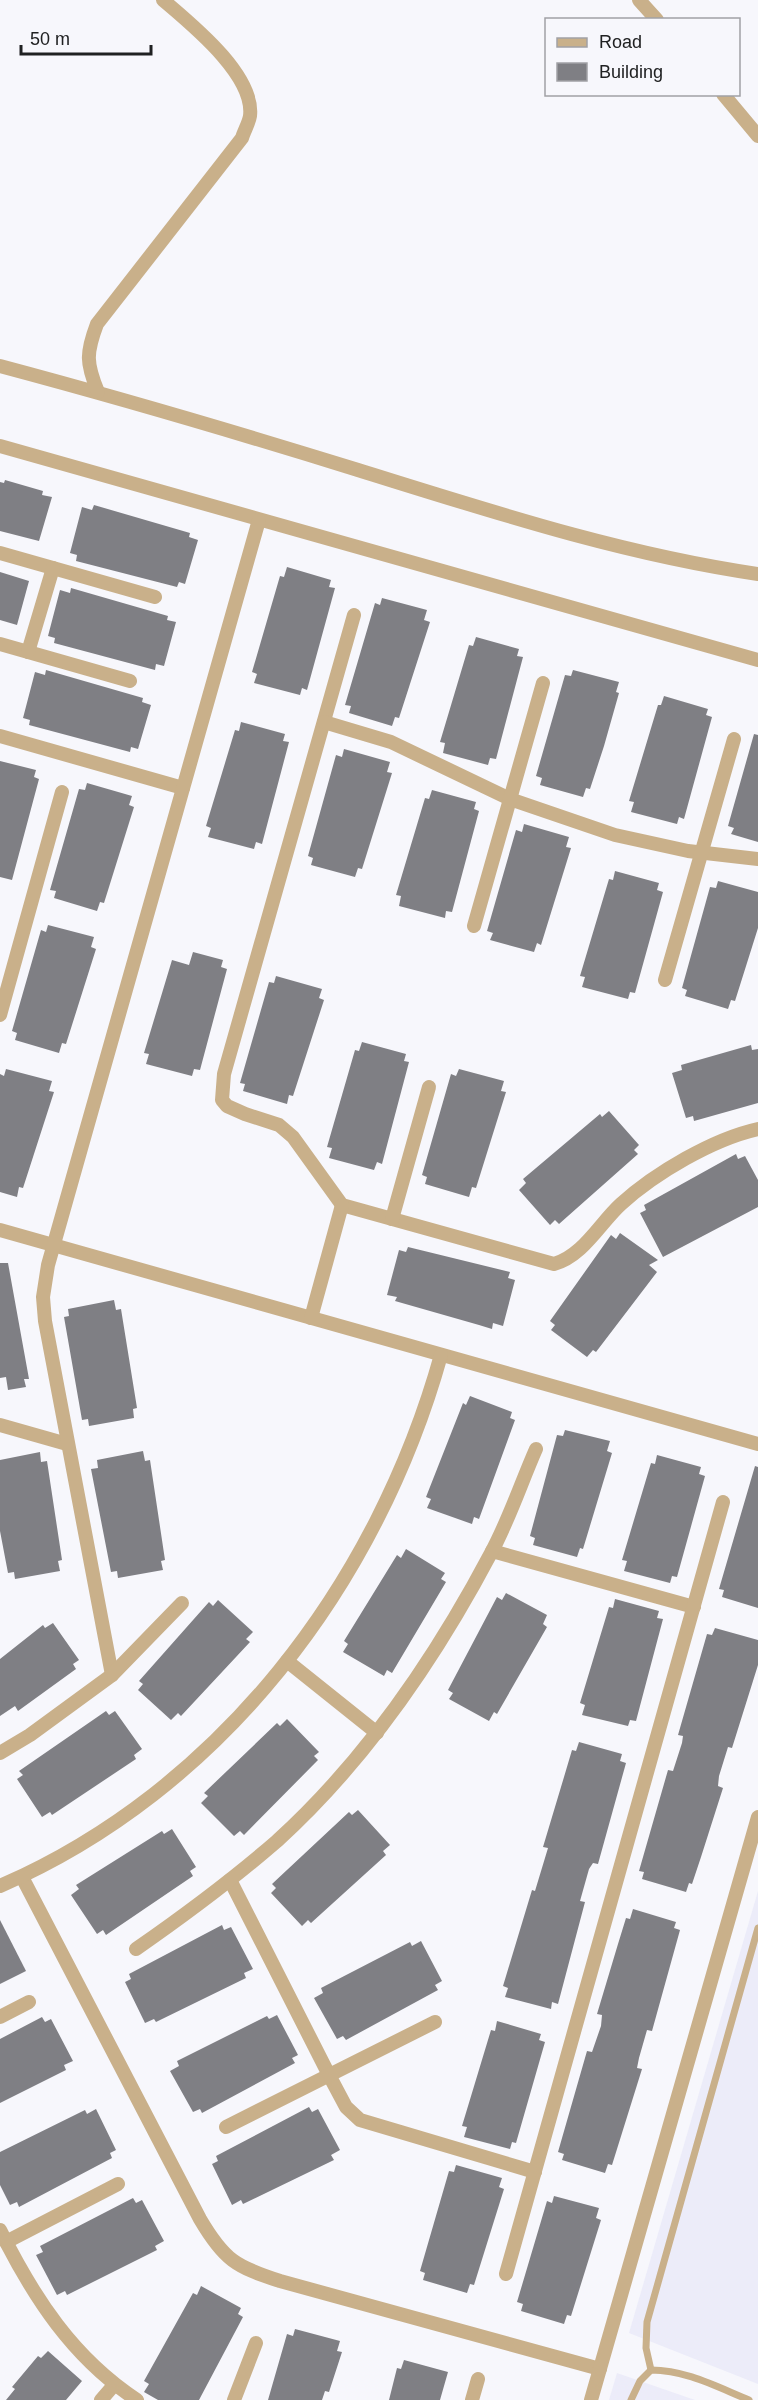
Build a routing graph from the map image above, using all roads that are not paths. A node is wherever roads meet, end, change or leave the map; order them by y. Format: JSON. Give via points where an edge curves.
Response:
{"nodes":[{"id":1,"x":163,"y":0,"type":"edge"},
{"id":2,"x":639,"y":0,"type":"edge"},
{"id":3,"x":655,"y":18,"type":"edge"},
{"id":4,"x":725,"y":96,"type":"edge"},
{"id":5,"x":758,"y":136,"type":"edge"},
{"id":6,"x":0,"y":366,"type":"edge"},
{"id":7,"x":98,"y":392,"type":"junction"},
{"id":8,"x":0,"y":446,"type":"edge"},
{"id":9,"x":259,"y":520,"type":"junction"},
{"id":10,"x":0,"y":553,"type":"edge"},
{"id":11,"x":53,"y":568,"type":"junction"},
{"id":12,"x":758,"y":574,"type":"edge"},
{"id":13,"x":155,"y":597,"type":"dead end"},
{"id":14,"x":354,"y":615,"type":"dead end"},
{"id":15,"x":0,"y":644,"type":"edge"},
{"id":16,"x":28,"y":652,"type":"junction"},
{"id":17,"x":758,"y":660,"type":"edge"},
{"id":18,"x":130,"y":681,"type":"dead end"},
{"id":19,"x":543,"y":683,"type":"dead end"},
{"id":20,"x":324,"y":722,"type":"junction"},
{"id":21,"x":0,"y":736,"type":"edge"},
{"id":22,"x":734,"y":739,"type":"dead end"},
{"id":23,"x":183,"y":788,"type":"junction"},
{"id":24,"x":62,"y":792,"type":"dead end"},
{"id":25,"x":510,"y":799,"type":"junction"},
{"id":26,"x":701,"y":853,"type":"junction"},
{"id":27,"x":758,"y":859,"type":"edge"},
{"id":28,"x":474,"y":926,"type":"dead end"},
{"id":29,"x":665,"y":980,"type":"dead end"},
{"id":30,"x":0,"y":1015,"type":"edge"},
{"id":31,"x":429,"y":1087,"type":"dead end"},
{"id":32,"x":758,"y":1130,"type":"edge"},
{"id":33,"x":342,"y":1205,"type":"junction"},
{"id":34,"x":392,"y":1219,"type":"junction"},
{"id":35,"x":0,"y":1230,"type":"edge"},
{"id":36,"x":54,"y":1245,"type":"junction"},
{"id":37,"x":311,"y":1317,"type":"junction"},
{"id":38,"x":441,"y":1355,"type":"junction"},
{"id":39,"x":0,"y":1425,"type":"edge"},
{"id":40,"x":67,"y":1444,"type":"junction"},
{"id":41,"x":758,"y":1444,"type":"edge"},
{"id":42,"x":536,"y":1449,"type":"dead end"},
{"id":43,"x":723,"y":1502,"type":"dead end"},
{"id":44,"x":492,"y":1551,"type":"junction"},
{"id":45,"x":182,"y":1603,"type":"dead end"},
{"id":46,"x":694,"y":1607,"type":"junction"},
{"id":47,"x":288,"y":1661,"type":"junction"},
{"id":48,"x":112,"y":1675,"type":"junction"},
{"id":49,"x":377,"y":1733,"type":"junction"},
{"id":50,"x":0,"y":1752,"type":"edge"},
{"id":51,"x":758,"y":1817,"type":"edge"},
{"id":52,"x":22,"y":1877,"type":"junction"},
{"id":53,"x":230,"y":1880,"type":"junction"},
{"id":54,"x":0,"y":1886,"type":"edge"},
{"id":55,"x":758,"y":1929,"type":"edge"},
{"id":56,"x":136,"y":1949,"type":"dead end"},
{"id":57,"x":29,"y":2002,"type":"dead end"},
{"id":58,"x":0,"y":2017,"type":"edge"},
{"id":59,"x":435,"y":2022,"type":"dead end"},
{"id":60,"x":329,"y":2075,"type":"junction"},
{"id":61,"x":226,"y":2127,"type":"dead end"},
{"id":62,"x":535,"y":2172,"type":"junction"},
{"id":63,"x":118,"y":2184,"type":"dead end"},
{"id":64,"x":3,"y":2236,"type":"edge"},
{"id":65,"x":506,"y":2274,"type":"dead end"},
{"id":66,"x":256,"y":2343,"type":"dead end"},
{"id":67,"x":600,"y":2369,"type":"junction"},
{"id":68,"x":651,"y":2370,"type":"junction"},
{"id":69,"x":478,"y":2379,"type":"dead end"},
{"id":70,"x":114,"y":2385,"type":"junction"},
{"id":71,"x":101,"y":2400,"type":"edge"},
{"id":72,"x":137,"y":2400,"type":"edge"},
{"id":73,"x":234,"y":2400,"type":"edge"},
{"id":74,"x":472,"y":2400,"type":"edge"},
{"id":75,"x":591,"y":2400,"type":"edge"},
{"id":76,"x":632,"y":2400,"type":"edge"},
{"id":77,"x":749,"y":2400,"type":"edge"}],
"edges":[{"from":1,"to":7,"type":"street","via":[[240,78],[250,116],[242,138],[97,324],[88,347],[88,368]]},
{"from":2,"to":3,"type":"street"},
{"from":4,"to":5,"type":"street"},
{"from":6,"to":7,"type":"street"},
{"from":7,"to":12,"type":"street","via":[[532,524],[655,556]]},
{"from":8,"to":9,"type":"street"},
{"from":9,"to":17,"type":"street"},
{"from":9,"to":23,"type":"street"},
{"from":10,"to":11,"type":"street"},
{"from":11,"to":13,"type":"street"},
{"from":11,"to":16,"type":"street"},
{"from":14,"to":20,"type":"street"},
{"from":15,"to":16,"type":"street"},
{"from":16,"to":18,"type":"street"},
{"from":19,"to":25,"type":"street"},
{"from":20,"to":25,"type":"street","via":[[391,742]]},
{"from":20,"to":33,"type":"street","via":[[221,1094],[227,1106],[279,1125],[293,1137]]},
{"from":21,"to":23,"type":"street"},
{"from":22,"to":26,"type":"street"},
{"from":23,"to":36,"type":"street"},
{"from":24,"to":30,"type":"street"},
{"from":25,"to":26,"type":"street","via":[[615,835]]},
{"from":25,"to":28,"type":"street"},
{"from":26,"to":27,"type":"street"},
{"from":26,"to":29,"type":"street"},
{"from":31,"to":34,"type":"street"},
{"from":32,"to":34,"type":"street","via":[[745,1132],[679,1163],[622,1203],[572,1256],[554,1264]]},
{"from":33,"to":34,"type":"street"},
{"from":33,"to":37,"type":"street"},
{"from":35,"to":36,"type":"street"},
{"from":36,"to":37,"type":"street"},
{"from":36,"to":40,"type":"street","via":[[43,1297]]},
{"from":37,"to":38,"type":"street"},
{"from":38,"to":41,"type":"street"},
{"from":38,"to":47,"type":"street","via":[[422,1416],[379,1518],[346,1577]]},
{"from":39,"to":40,"type":"street"},
{"from":40,"to":48,"type":"street"},
{"from":42,"to":44,"type":"street"},
{"from":43,"to":46,"type":"street"},
{"from":44,"to":46,"type":"street"},
{"from":44,"to":49,"type":"street","via":[[440,1644]]},
{"from":45,"to":48,"type":"street"},
{"from":46,"to":62,"type":"street"},
{"from":47,"to":49,"type":"street"},
{"from":47,"to":52,"type":"street","via":[[218,1739],[160,1789],[97,1834]]},
{"from":48,"to":50,"type":"street"},
{"from":49,"to":53,"type":"street","via":[[314,1805]]},
{"from":51,"to":67,"type":"street"},
{"from":52,"to":54,"type":"street"},
{"from":52,"to":67,"type":"street","via":[[200,2220],[232,2262],[272,2278]]},
{"from":53,"to":56,"type":"street"},
{"from":53,"to":60,"type":"street"},
{"from":55,"to":68,"type":"lane","via":[[647,2322],[646,2348]]},
{"from":57,"to":58,"type":"street"},
{"from":59,"to":60,"type":"street"},
{"from":60,"to":61,"type":"street"},
{"from":60,"to":62,"type":"street","via":[[346,2107],[360,2120]]},
{"from":62,"to":65,"type":"street"},
{"from":63,"to":64,"type":"street"},
{"from":64,"to":70,"type":"street","via":[[62,2334]]},
{"from":66,"to":73,"type":"street"},
{"from":67,"to":75,"type":"street"},
{"from":68,"to":76,"type":"lane","via":[[639,2381]]},
{"from":68,"to":77,"type":"lane","via":[[687,2375]]},
{"from":69,"to":74,"type":"street"},
{"from":70,"to":71,"type":"street"},
{"from":70,"to":72,"type":"street"}]}
